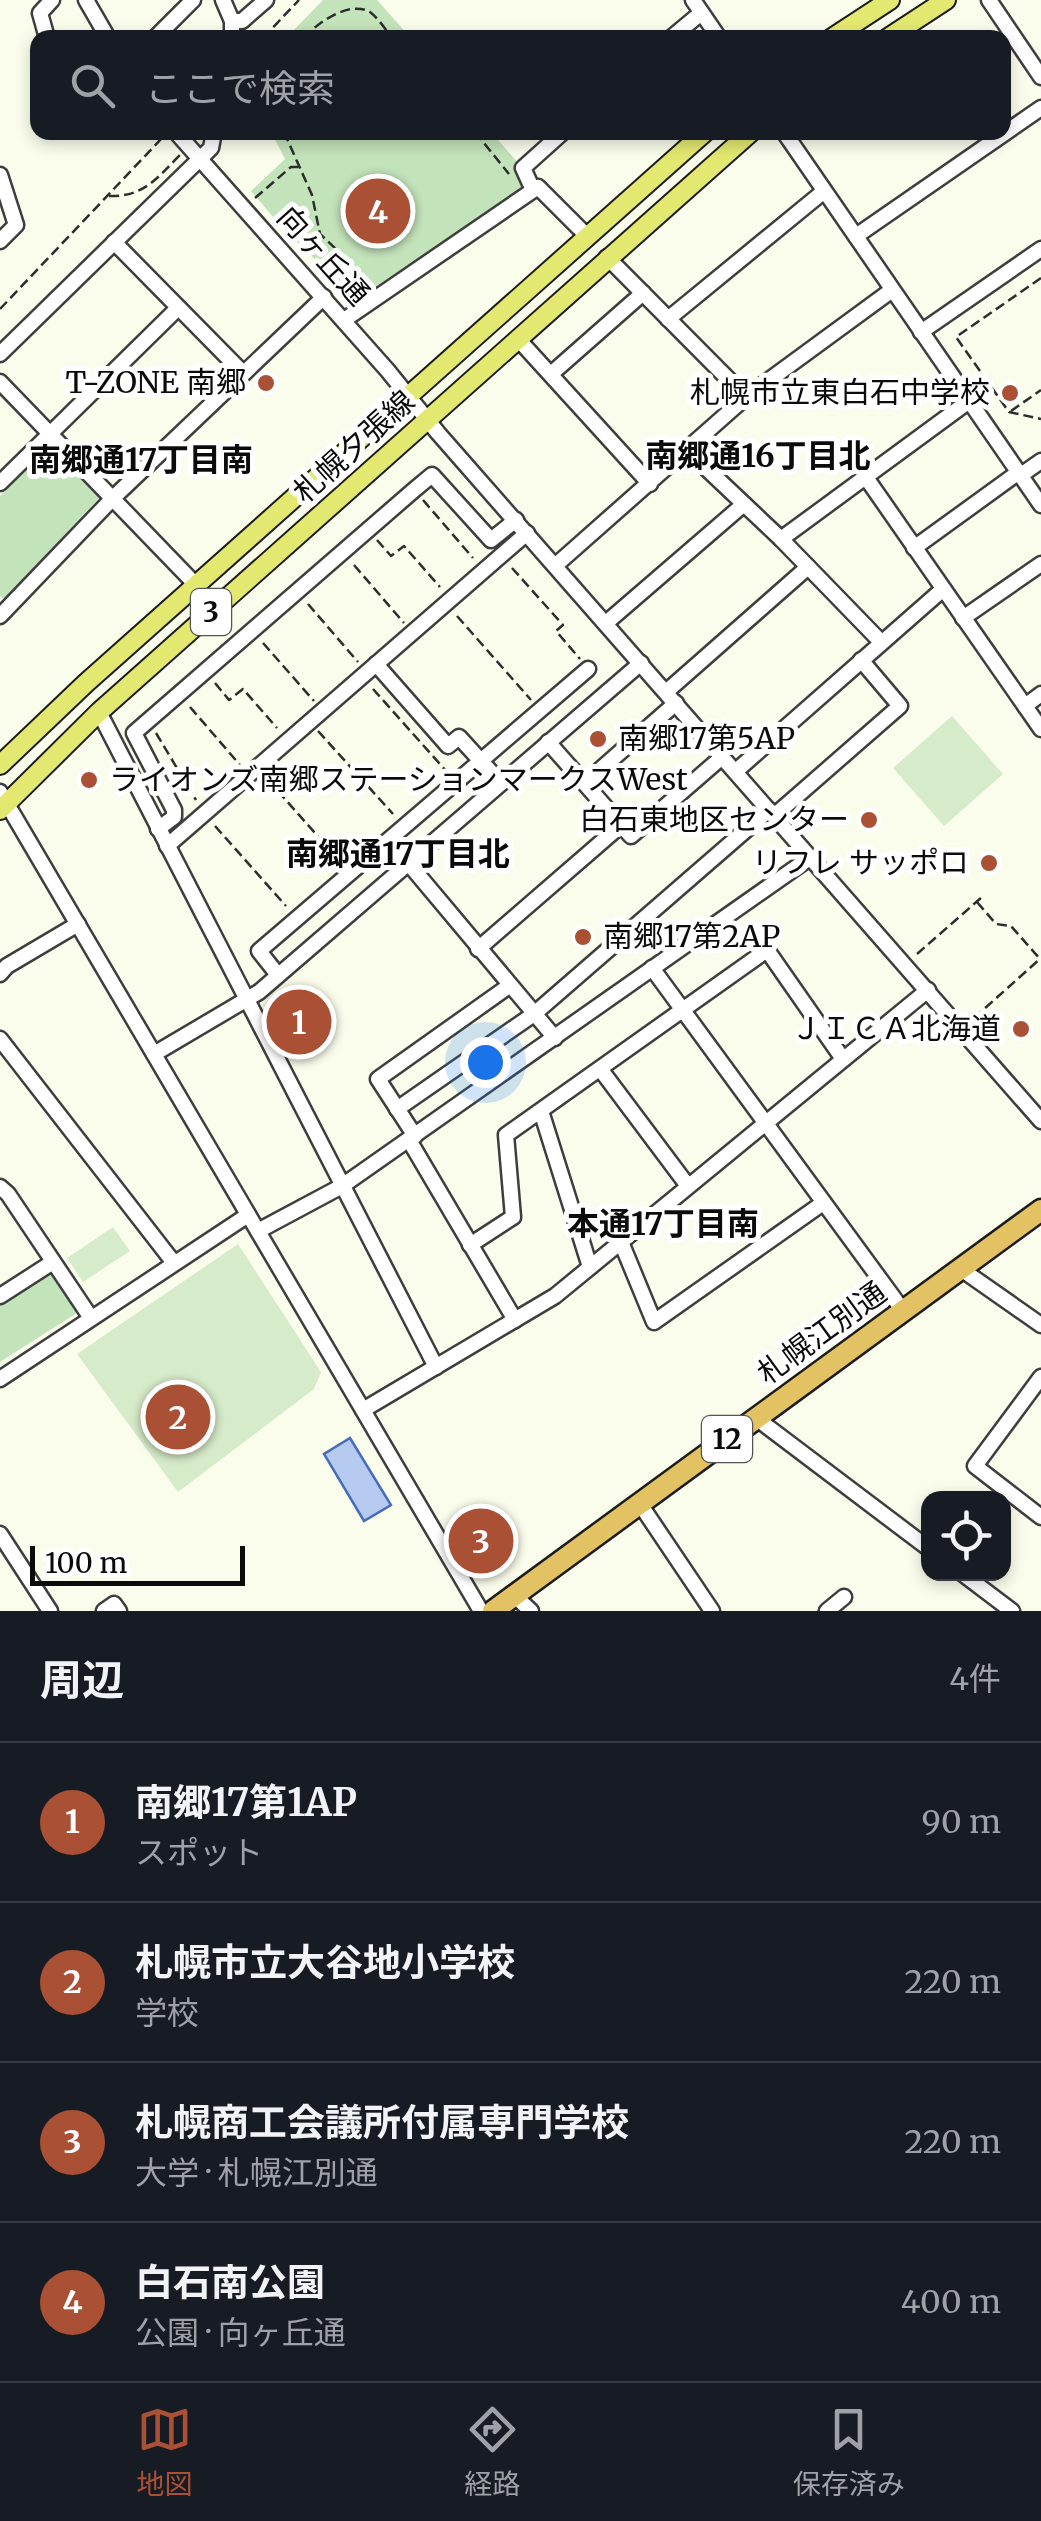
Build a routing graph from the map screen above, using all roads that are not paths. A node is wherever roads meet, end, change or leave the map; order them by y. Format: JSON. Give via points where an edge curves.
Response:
{"nodes":[{"id":1,"x":52,"y":0,"type":"edge"},
{"id":2,"x":86,"y":0,"type":"edge"},
{"id":3,"x":193,"y":0,"type":"edge"},
{"id":4,"x":222,"y":0,"type":"edge"},
{"id":5,"x":266,"y":0,"type":"edge"},
{"id":6,"x":890,"y":0,"type":"edge"},
{"id":7,"x":946,"y":0,"type":"edge"},
{"id":8,"x":989,"y":0,"type":"edge"},
{"id":9,"x":697,"y":6,"type":"edge"},
{"id":10,"x":45,"y":30,"type":"edge"},
{"id":11,"x":103,"y":30,"type":"edge"},
{"id":12,"x":164,"y":30,"type":"edge"},
{"id":13,"x":232,"y":30,"type":"edge"},
{"id":14,"x":678,"y":30,"type":"edge"},
{"id":15,"x":713,"y":30,"type":"edge"},
{"id":16,"x":844,"y":30,"type":"edge"},
{"id":17,"x":900,"y":30,"type":"edge"},
{"id":18,"x":1009,"y":30,"type":"edge"},
{"id":19,"x":1011,"y":33,"type":"edge"},
{"id":20,"x":1041,"y":77,"type":"edge"},
{"id":21,"x":1041,"y":108,"type":"edge"},
{"id":22,"x":1011,"y":129,"type":"edge"},
{"id":23,"x":212,"y":140,"type":"edge"},
{"id":24,"x":553,"y":140,"type":"edge"},
{"id":25,"x":696,"y":140,"type":"edge"},
{"id":26,"x":742,"y":140,"type":"edge"},
{"id":27,"x":789,"y":140,"type":"edge"},
{"id":28,"x":995,"y":140,"type":"edge"},
{"id":29,"x":186,"y":144,"type":"edge"},
{"id":30,"x":0,"y":175,"type":"edge"},
{"id":31,"x":533,"y":190,"type":"junction"},
{"id":32,"x":824,"y":192,"type":"junction"},
{"id":33,"x":587,"y":236,"type":"junction"},
{"id":34,"x":856,"y":236,"type":"junction"},
{"id":35,"x":0,"y":241,"type":"edge"},
{"id":36,"x":114,"y":242,"type":"junction"},
{"id":37,"x":1041,"y":249,"type":"edge"},
{"id":38,"x":607,"y":258,"type":"junction"},
{"id":39,"x":892,"y":290,"type":"junction"},
{"id":40,"x":643,"y":293,"type":"junction"},
{"id":41,"x":324,"y":297,"type":"junction"},
{"id":42,"x":178,"y":308,"type":"junction"},
{"id":43,"x":668,"y":319,"type":"junction"},
{"id":44,"x":344,"y":320,"type":"junction"},
{"id":45,"x":921,"y":332,"type":"junction"},
{"id":46,"x":518,"y":339,"type":"junction"},
{"id":47,"x":0,"y":354,"type":"edge"},
{"id":48,"x":243,"y":373,"type":"junction"},
{"id":49,"x":550,"y":374,"type":"junction"},
{"id":50,"x":0,"y":382,"type":"edge"},
{"id":51,"x":408,"y":396,"type":"junction"},
{"id":52,"x":746,"y":397,"type":"junction"},
{"id":53,"x":969,"y":401,"type":"junction"},
{"id":54,"x":427,"y":418,"type":"junction"},
{"id":55,"x":49,"y":432,"type":"junction"},
{"id":56,"x":688,"y":451,"type":"junction"},
{"id":57,"x":1041,"y":461,"type":"edge"},
{"id":58,"x":1020,"y":473,"type":"junction"},
{"id":59,"x":865,"y":476,"type":"junction"},
{"id":60,"x":0,"y":483,"type":"edge"},
{"id":61,"x":650,"y":484,"type":"junction"},
{"id":62,"x":113,"y":498,"type":"junction"},
{"id":63,"x":744,"y":504,"type":"junction"},
{"id":64,"x":1041,"y":505,"type":"edge"},
{"id":65,"x":516,"y":520,"type":"junction"},
{"id":66,"x":527,"y":533,"type":"junction"},
{"id":67,"x":781,"y":539,"type":"junction"},
{"id":68,"x":914,"y":548,"type":"junction"},
{"id":69,"x":1041,"y":564,"type":"edge"},
{"id":70,"x":556,"y":565,"type":"junction"},
{"id":71,"x":808,"y":567,"type":"junction"},
{"id":72,"x":196,"y":585,"type":"junction"},
{"id":73,"x":942,"y":590,"type":"junction"},
{"id":74,"x":0,"y":616,"type":"edge"},
{"id":75,"x":963,"y":618,"type":"junction"},
{"id":76,"x":606,"y":623,"type":"junction"},
{"id":77,"x":881,"y":642,"type":"junction"},
{"id":78,"x":861,"y":660,"type":"junction"},
{"id":79,"x":640,"y":663,"type":"junction"},
{"id":80,"x":588,"y":669,"type":"road end"},
{"id":81,"x":368,"y":671,"type":"junction"},
{"id":82,"x":1041,"y":694,"type":"edge"},
{"id":83,"x":671,"y":698,"type":"junction"},
{"id":84,"x":1024,"y":706,"type":"junction"},
{"id":85,"x":100,"y":712,"type":"junction"},
{"id":86,"x":1041,"y":729,"type":"edge"},
{"id":87,"x":548,"y":742,"type":"junction"},
{"id":88,"x":722,"y":757,"type":"junction"},
{"id":89,"x":480,"y":761,"type":"junction"},
{"id":90,"x":0,"y":765,"type":"edge"},
{"id":91,"x":736,"y":771,"type":"junction"},
{"id":92,"x":501,"y":783,"type":"junction"},
{"id":93,"x":584,"y":783,"type":"junction"},
{"id":94,"x":2,"y":802,"type":"edge"},
{"id":95,"x":772,"y":813,"type":"junction"},
{"id":96,"x":620,"y":826,"type":"junction"},
{"id":97,"x":158,"y":829,"type":"junction"},
{"id":98,"x":167,"y":846,"type":"junction"},
{"id":99,"x":811,"y":858,"type":"junction"},
{"id":100,"x":409,"y":864,"type":"junction"},
{"id":101,"x":78,"y":924,"type":"junction"},
{"id":102,"x":478,"y":949,"type":"junction"},
{"id":103,"x":652,"y":968,"type":"junction"},
{"id":104,"x":0,"y":974,"type":"edge"},
{"id":105,"x":278,"y":975,"type":"junction"},
{"id":106,"x":509,"y":986,"type":"junction"},
{"id":107,"x":928,"y":990,"type":"junction"},
{"id":108,"x":247,"y":999,"type":"junction"},
{"id":109,"x":683,"y":1012,"type":"junction"},
{"id":110,"x":534,"y":1014,"type":"junction"},
{"id":111,"x":555,"y":1038,"type":"junction"},
{"id":112,"x":0,"y":1039,"type":"edge"},
{"id":113,"x":154,"y":1054,"type":"junction"},
{"id":114,"x":843,"y":1059,"type":"junction"},
{"id":115,"x":602,"y":1070,"type":"junction"},
{"id":116,"x":397,"y":1109,"type":"junction"},
{"id":117,"x":541,"y":1111,"type":"junction"},
{"id":118,"x":1041,"y":1120,"type":"edge"},
{"id":119,"x":765,"y":1124,"type":"junction"},
{"id":120,"x":412,"y":1138,"type":"junction"},
{"id":121,"x":342,"y":1186,"type":"junction"},
{"id":122,"x":688,"y":1186,"type":"junction"},
{"id":123,"x":3,"y":1194,"type":"edge"},
{"id":124,"x":823,"y":1202,"type":"junction"},
{"id":125,"x":1041,"y":1210,"type":"edge"},
{"id":126,"x":248,"y":1215,"type":"junction"},
{"id":127,"x":258,"y":1231,"type":"junction"},
{"id":128,"x":621,"y":1242,"type":"junction"},
{"id":129,"x":470,"y":1246,"type":"junction"},
{"id":130,"x":53,"y":1262,"type":"junction"},
{"id":131,"x":174,"y":1263,"type":"junction"},
{"id":132,"x":590,"y":1267,"type":"junction"},
{"id":133,"x":961,"y":1269,"type":"junction"},
{"id":134,"x":0,"y":1296,"type":"edge"},
{"id":135,"x":904,"y":1312,"type":"junction"},
{"id":136,"x":91,"y":1318,"type":"junction"},
{"id":137,"x":515,"y":1320,"type":"junction"},
{"id":138,"x":1041,"y":1325,"type":"edge"},
{"id":139,"x":436,"y":1366,"type":"junction"},
{"id":140,"x":1041,"y":1377,"type":"edge"},
{"id":141,"x":0,"y":1379,"type":"edge"},
{"id":142,"x":363,"y":1410,"type":"junction"},
{"id":143,"x":756,"y":1418,"type":"junction"},
{"id":144,"x":640,"y":1504,"type":"junction"},
{"id":145,"x":1041,"y":1517,"type":"edge"},
{"id":146,"x":0,"y":1534,"type":"edge"},
{"id":147,"x":921,"y":1543,"type":"edge"},
{"id":148,"x":971,"y":1581,"type":"edge"},
{"id":149,"x":844,"y":1597,"type":"dead end"},
{"id":150,"x":523,"y":1603,"type":"edge"},
{"id":151,"x":50,"y":1611,"type":"edge"},
{"id":152,"x":104,"y":1611,"type":"edge"},
{"id":153,"x":119,"y":1611,"type":"edge"},
{"id":154,"x":481,"y":1611,"type":"edge"},
{"id":155,"x":493,"y":1611,"type":"edge"},
{"id":156,"x":712,"y":1611,"type":"edge"},
{"id":157,"x":827,"y":1611,"type":"edge"},
{"id":158,"x":1012,"y":1611,"type":"edge"}],
"edges":[{"from":1,"to":10,"type":"street","via":[[40,13]]},
{"from":2,"to":11,"type":"street"},
{"from":3,"to":12,"type":"street"},
{"from":4,"to":13,"type":"street"},
{"from":5,"to":13,"type":"street"},
{"from":6,"to":16,"type":"main road"},
{"from":7,"to":17,"type":"main road"},
{"from":8,"to":18,"type":"street"},
{"from":9,"to":14,"type":"street"},
{"from":9,"to":15,"type":"street"},
{"from":19,"to":20,"type":"street"},
{"from":21,"to":22,"type":"street"},
{"from":23,"to":29,"type":"street","via":[[211,148]]},
{"from":24,"to":31,"type":"street","via":[[523,168]]},
{"from":25,"to":33,"type":"main road","name":"札幌夕張線","number":"3"},
{"from":26,"to":38,"type":"main road","name":"札幌夕張線","number":"3"},
{"from":27,"to":32,"type":"street"},
{"from":28,"to":34,"type":"street"},
{"from":29,"to":36,"type":"street"},
{"from":29,"to":41,"type":"street","name":"向ヶ丘通"},
{"from":30,"to":35,"type":"street","via":[[16,225]]},
{"from":31,"to":33,"type":"street","via":[[538,187]]},
{"from":31,"to":44,"type":"street"},
{"from":32,"to":34,"type":"street"},
{"from":32,"to":43,"type":"street"},
{"from":33,"to":51,"type":"main road","name":"札幌夕張線","number":"3"},
{"from":34,"to":39,"type":"street"},
{"from":36,"to":42,"type":"street"},
{"from":36,"to":47,"type":"street"},
{"from":37,"to":45,"type":"street"},
{"from":38,"to":40,"type":"street"},
{"from":38,"to":46,"type":"main road","name":"札幌夕張線","number":"3"},
{"from":39,"to":45,"type":"street"},
{"from":39,"to":52,"type":"street"},
{"from":40,"to":43,"type":"street"},
{"from":40,"to":49,"type":"street"},
{"from":41,"to":44,"type":"street","name":"向ヶ丘通"},
{"from":41,"to":48,"type":"street"},
{"from":42,"to":48,"type":"street"},
{"from":42,"to":55,"type":"street"},
{"from":43,"to":52,"type":"street"},
{"from":44,"to":51,"type":"street","name":"向ヶ丘通"},
{"from":45,"to":53,"type":"street"},
{"from":46,"to":49,"type":"street"},
{"from":46,"to":54,"type":"main road","name":"札幌夕張線","number":"3"},
{"from":48,"to":62,"type":"street"},
{"from":49,"to":61,"type":"street"},
{"from":50,"to":55,"type":"street"},
{"from":51,"to":54,"type":"street","name":"向ヶ丘通"},
{"from":51,"to":72,"type":"main road","name":"札幌夕張線","number":"3"},
{"from":52,"to":56,"type":"street"},
{"from":53,"to":58,"type":"street"},
{"from":53,"to":59,"type":"street"},
{"from":54,"to":65,"type":"street","name":"向ヶ丘通"},
{"from":54,"to":85,"type":"main road","name":"札幌夕張線","number":"3"},
{"from":55,"to":60,"type":"street"},
{"from":55,"to":62,"type":"street"},
{"from":56,"to":61,"type":"street"},
{"from":56,"to":63,"type":"street"},
{"from":57,"to":58,"type":"street"},
{"from":58,"to":64,"type":"street"},
{"from":58,"to":68,"type":"street"},
{"from":59,"to":67,"type":"street"},
{"from":59,"to":68,"type":"street"},
{"from":61,"to":70,"type":"street"},
{"from":62,"to":72,"type":"street"},
{"from":62,"to":74,"type":"street"},
{"from":63,"to":67,"type":"street"},
{"from":63,"to":76,"type":"street"},
{"from":65,"to":66,"type":"street","name":"向ヶ丘通"},
{"from":65,"to":97,"type":"street","via":[[491,540],[432,475],[414,490],[134,732],[174,810]]},
{"from":66,"to":70,"type":"street","name":"向ヶ丘通"},
{"from":66,"to":81,"type":"street"},
{"from":67,"to":71,"type":"street"},
{"from":68,"to":73,"type":"street"},
{"from":69,"to":75,"type":"street"},
{"from":70,"to":76,"type":"street","name":"向ヶ丘通"},
{"from":71,"to":77,"type":"street"},
{"from":71,"to":83,"type":"street"},
{"from":72,"to":90,"type":"main road","name":"札幌夕張線","number":"3"},
{"from":73,"to":75,"type":"street"},
{"from":73,"to":77,"type":"street"},
{"from":75,"to":84,"type":"street"},
{"from":76,"to":79,"type":"street","name":"向ヶ丘通"},
{"from":77,"to":78,"type":"street"},
{"from":78,"to":91,"type":"street"},
{"from":78,"to":95,"type":"street","via":[[900,706]]},
{"from":79,"to":83,"type":"street","name":"向ヶ丘通"},
{"from":79,"to":87,"type":"street"},
{"from":80,"to":89,"type":"street"},
{"from":81,"to":89,"type":"street","via":[[448,746],[459,738]]},
{"from":81,"to":98,"type":"street"},
{"from":82,"to":84,"type":"street"},
{"from":83,"to":88,"type":"street","name":"向ヶ丘通"},
{"from":83,"to":93,"type":"street"},
{"from":84,"to":86,"type":"street"},
{"from":85,"to":94,"type":"main road","name":"札幌夕張線","number":"3"},
{"from":85,"to":97,"type":"street"},
{"from":87,"to":92,"type":"street"},
{"from":87,"to":93,"type":"street"},
{"from":88,"to":91,"type":"street","name":"向ヶ丘通"},
{"from":88,"to":96,"type":"street","via":[[631,836]]},
{"from":89,"to":92,"type":"street"},
{"from":89,"to":105,"type":"street","via":[[259,951]]},
{"from":91,"to":95,"type":"street","name":"向ヶ丘通"},
{"from":92,"to":100,"type":"street"},
{"from":93,"to":96,"type":"street"},
{"from":94,"to":101,"type":"street"},
{"from":95,"to":99,"type":"street","name":"向ヶ丘通"},
{"from":95,"to":110,"type":"street"},
{"from":96,"to":102,"type":"street"},
{"from":97,"to":98,"type":"street"},
{"from":98,"to":108,"type":"street"},
{"from":99,"to":103,"type":"street"},
{"from":99,"to":107,"type":"street","name":"向ヶ丘通"},
{"from":100,"to":102,"type":"street"},
{"from":100,"to":105,"type":"street"},
{"from":101,"to":104,"type":"street"},
{"from":101,"to":113,"type":"street"},
{"from":102,"to":106,"type":"street"},
{"from":103,"to":109,"type":"street"},
{"from":103,"to":111,"type":"street"},
{"from":105,"to":108,"type":"street"},
{"from":106,"to":110,"type":"street"},
{"from":106,"to":116,"type":"street","via":[[378,1079]]},
{"from":107,"to":114,"type":"street"},
{"from":107,"to":118,"type":"street","name":"向ヶ丘通"},
{"from":108,"to":113,"type":"street"},
{"from":108,"to":121,"type":"street"},
{"from":109,"to":114,"type":"street","via":[[767,950]]},
{"from":109,"to":115,"type":"street"},
{"from":109,"to":119,"type":"street"},
{"from":110,"to":111,"type":"street"},
{"from":110,"to":116,"type":"street"},
{"from":111,"to":120,"type":"street"},
{"from":112,"to":131,"type":"street"},
{"from":113,"to":126,"type":"street"},
{"from":114,"to":119,"type":"street"},
{"from":115,"to":117,"type":"street"},
{"from":115,"to":122,"type":"street"},
{"from":116,"to":120,"type":"street"},
{"from":117,"to":129,"type":"street","via":[[506,1135],[513,1217]]},
{"from":117,"to":132,"type":"street"},
{"from":119,"to":122,"type":"street"},
{"from":119,"to":124,"type":"street"},
{"from":120,"to":121,"type":"street"},
{"from":120,"to":129,"type":"street"},
{"from":121,"to":127,"type":"street"},
{"from":121,"to":139,"type":"street"},
{"from":122,"to":128,"type":"street"},
{"from":123,"to":130,"type":"street"},
{"from":124,"to":128,"type":"street","via":[[654,1322]]},
{"from":124,"to":135,"type":"street"},
{"from":125,"to":133,"type":"highway","name":"札幌江別通","number":"12"},
{"from":126,"to":127,"type":"street"},
{"from":126,"to":131,"type":"street"},
{"from":127,"to":142,"type":"street"},
{"from":128,"to":132,"type":"street"},
{"from":129,"to":137,"type":"street"},
{"from":130,"to":134,"type":"street"},
{"from":130,"to":136,"type":"street"},
{"from":131,"to":136,"type":"street"},
{"from":132,"to":137,"type":"street"},
{"from":133,"to":135,"type":"highway","name":"札幌江別通","number":"12"},
{"from":133,"to":138,"type":"street"},
{"from":135,"to":143,"type":"highway","name":"札幌江別通","number":"12"},
{"from":136,"to":141,"type":"street"},
{"from":137,"to":139,"type":"street"},
{"from":139,"to":142,"type":"street"},
{"from":140,"to":145,"type":"street","via":[[975,1466]]},
{"from":142,"to":154,"type":"street"},
{"from":143,"to":144,"type":"highway","name":"札幌江別通","number":"12"},
{"from":143,"to":147,"type":"street"},
{"from":144,"to":150,"type":"highway","name":"札幌江別通","number":"12"},
{"from":144,"to":156,"type":"street"},
{"from":146,"to":151,"type":"street"},
{"from":148,"to":158,"type":"street"},
{"from":149,"to":157,"type":"street"},
{"from":150,"to":155,"type":"highway","name":"札幌江別通","number":"12"},
{"from":152,"to":153,"type":"street","via":[[114,1604]]}]}
